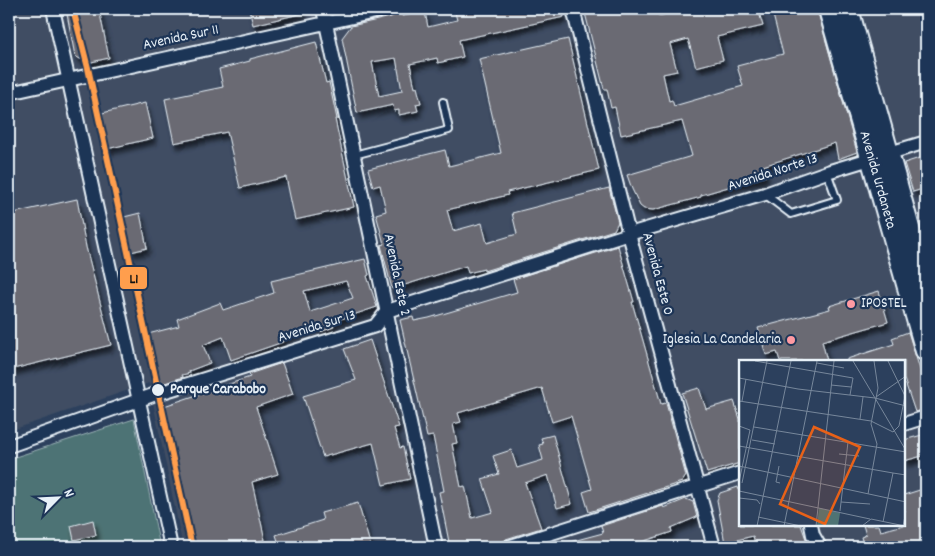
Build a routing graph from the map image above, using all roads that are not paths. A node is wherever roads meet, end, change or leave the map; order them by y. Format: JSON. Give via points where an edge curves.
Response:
{"nodes":[{"id":1,"x":53,"y":9,"type":"edge"},
{"id":2,"x":324,"y":9,"type":"edge"},
{"id":3,"x":389,"y":9,"type":"edge"},
{"id":4,"x":573,"y":9,"type":"edge"},
{"id":5,"x":829,"y":9,"type":"edge"},
{"id":6,"x":848,"y":9,"type":"edge"},
{"id":7,"x":326,"y":23,"type":"junction"},
{"id":8,"x":68,"y":80,"type":"junction"},
{"id":9,"x":9,"y":93,"type":"edge"},
{"id":10,"x":443,"y":102,"type":"dead end"},
{"id":11,"x":926,"y":142,"type":"edge"},
{"id":12,"x":354,"y":156,"type":"junction"},
{"id":13,"x":880,"y":156,"type":"junction"},
{"id":14,"x":827,"y":172,"type":"junction"},
{"id":15,"x":765,"y":194,"type":"junction"},
{"id":16,"x":629,"y":234,"type":"junction"},
{"id":17,"x":926,"y":289,"type":"edge"},
{"id":18,"x":387,"y":311,"type":"junction"},
{"id":19,"x":926,"y":351,"type":"edge"},
{"id":20,"x":138,"y":400,"type":"junction"},
{"id":21,"x":926,"y":418,"type":"edge"},
{"id":22,"x":905,"y":424,"type":"edge"},
{"id":23,"x":9,"y":446,"type":"edge"},
{"id":24,"x":739,"y":473,"type":"edge"},
{"id":25,"x":698,"y":486,"type":"junction"},
{"id":26,"x":811,"y":526,"type":"edge"},
{"id":27,"x":170,"y":547,"type":"edge"},
{"id":28,"x":436,"y":547,"type":"edge"},
{"id":29,"x":508,"y":547,"type":"edge"},
{"id":30,"x":714,"y":547,"type":"edge"},
{"id":31,"x":820,"y":547,"type":"edge"}],
"edges":[{"from":1,"to":8,"type":"street"},
{"from":2,"to":7,"type":"street","name":"Avenida Este 2"},
{"from":3,"to":7,"type":"street","name":"Avenida Sur 11"},
{"from":4,"to":16,"type":"street","name":"Avenida Este 0"},
{"from":5,"to":13,"type":"main road","name":"Avenida Urdaneta"},
{"from":6,"to":13,"type":"main road","name":"Avenida Urdaneta"},
{"from":7,"to":8,"type":"street","name":"Avenida Sur 11"},
{"from":7,"to":12,"type":"street","name":"Avenida Este 2"},
{"from":8,"to":9,"type":"street","name":"Avenida Sur 11"},
{"from":8,"to":20,"type":"street"},
{"from":10,"to":12,"type":"lane","via":[[449,130]]},
{"from":11,"to":13,"type":"street","name":"Avenida Norte 13"},
{"from":12,"to":18,"type":"street","name":"Avenida Este 2"},
{"from":13,"to":14,"type":"street","name":"Avenida Norte 13"},
{"from":13,"to":17,"type":"main road","name":"Avenida Urdaneta"},
{"from":13,"to":19,"type":"main road","name":"Avenida Urdaneta"},
{"from":14,"to":15,"type":"street","name":"Avenida Norte 13"},
{"from":14,"to":15,"type":"lane","via":[[837,200],[791,214]]},
{"from":15,"to":16,"type":"street","name":"Avenida Norte 13"},
{"from":16,"to":18,"type":"street","name":"Avenida Sur 13"},
{"from":16,"to":25,"type":"street","name":"Avenida Este 0"},
{"from":18,"to":20,"type":"street","name":"Avenida Sur 13","via":[[376,326]]},
{"from":18,"to":28,"type":"street","name":"Avenida Este 2"},
{"from":20,"to":23,"type":"street","name":"Avenida Sur 13"},
{"from":20,"to":27,"type":"street"},
{"from":21,"to":22,"type":"street"},
{"from":24,"to":25,"type":"street"},
{"from":25,"to":29,"type":"street"},
{"from":25,"to":30,"type":"street","name":"Avenida Este 0"},
{"from":26,"to":31,"type":"street"}]}
